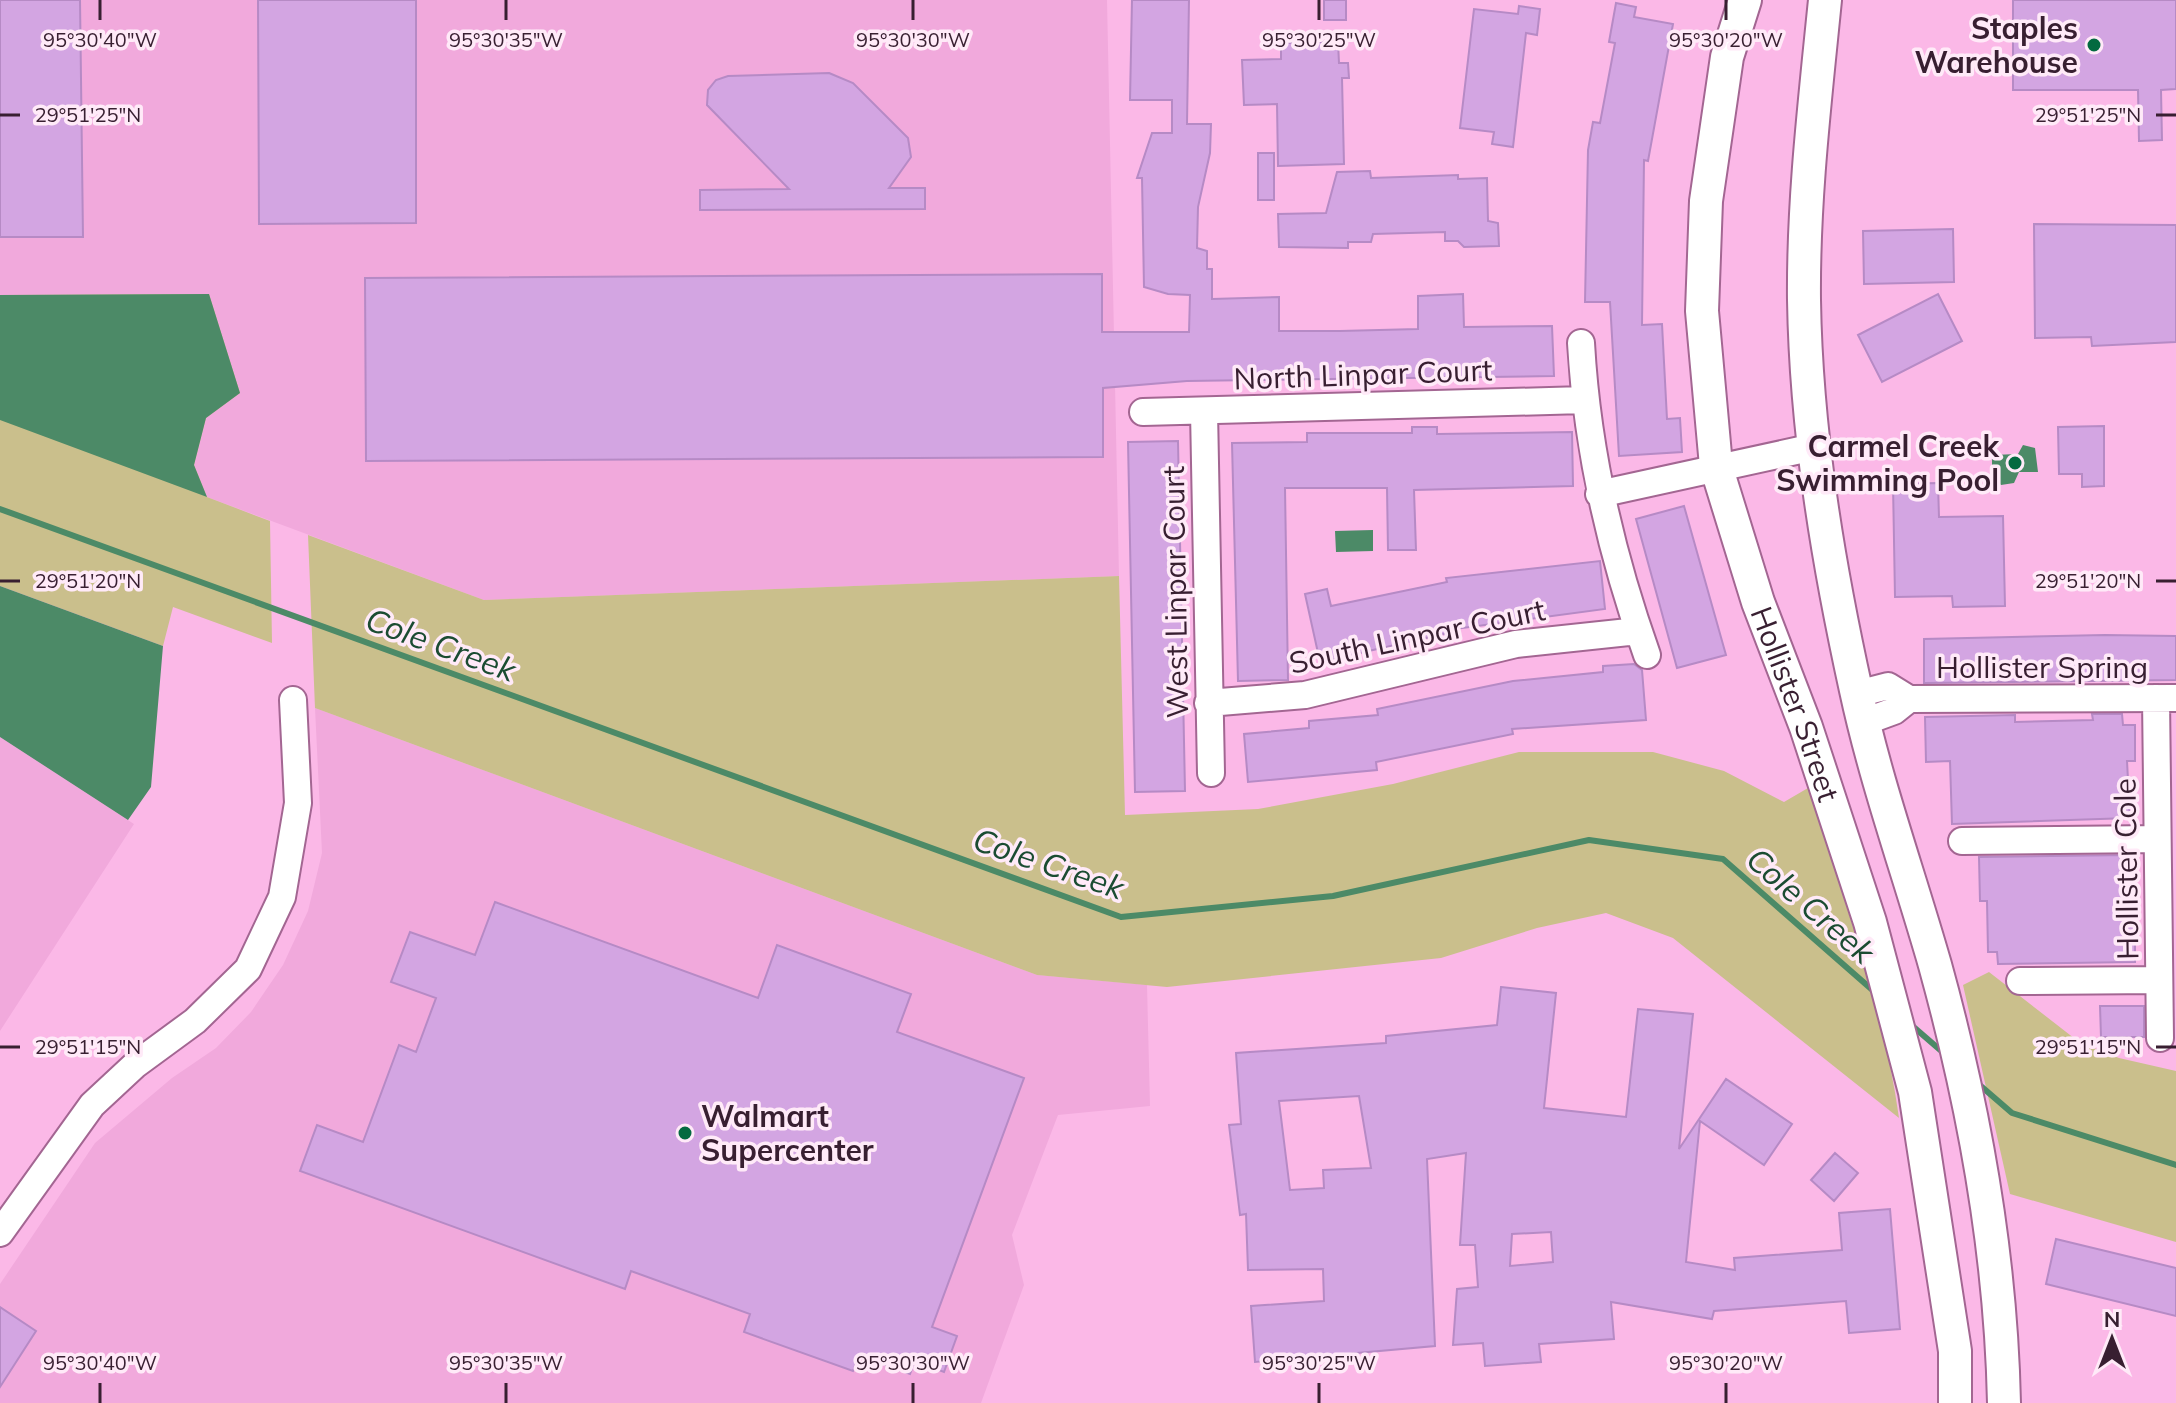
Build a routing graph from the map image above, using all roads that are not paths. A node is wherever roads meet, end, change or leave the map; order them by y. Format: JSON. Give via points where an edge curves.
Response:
{"nodes":[{"id":1,"x":1745,"y":0,"type":"edge"},
{"id":2,"x":1825,"y":0,"type":"edge"},
{"id":3,"x":1581,"y":343,"type":"dead end"},
{"id":4,"x":1584,"y":400,"type":"junction"},
{"id":5,"x":1204,"y":411,"type":"junction"},
{"id":6,"x":1143,"y":412,"type":"dead end"},
{"id":7,"x":1814,"y":447,"type":"junction"},
{"id":8,"x":1716,"y":466,"type":"junction"},
{"id":9,"x":1599,"y":494,"type":"junction"},
{"id":10,"x":2166,"y":698,"type":"edge"},
{"id":11,"x":293,"y":700,"type":"dead end"},
{"id":12,"x":1208,"y":703,"type":"junction"},
{"id":13,"x":1860,"y":708,"type":"junction"},
{"id":14,"x":1211,"y":773,"type":"dead end"},
{"id":15,"x":2157,"y":839,"type":"junction"},
{"id":16,"x":1962,"y":841,"type":"dead end"},
{"id":17,"x":2159,"y":980,"type":"junction"},
{"id":18,"x":2020,"y":981,"type":"dead end"},
{"id":19,"x":2160,"y":1038,"type":"dead end"},
{"id":20,"x":0,"y":1233,"type":"edge"},
{"id":21,"x":1991,"y":1252,"type":"junction"},
{"id":22,"x":1940,"y":1255,"type":"junction"},
{"id":23,"x":1955,"y":1403,"type":"edge"},
{"id":24,"x":2004,"y":1403,"type":"edge"}],
"edges":[{"from":1,"to":8,"type":"main road","name":"Hollister Street","via":[[1727,57],[1706,201],[1702,311]]},
{"from":2,"to":7,"type":"main road","name":"Hollister Street","via":[[1808,174],[1804,301]]},
{"from":3,"to":4,"type":"street"},
{"from":4,"to":5,"type":"street","name":"North Linpar Court"},
{"from":4,"to":9,"type":"street"},
{"from":5,"to":6,"type":"street","name":"North Linpar Court"},
{"from":5,"to":12,"type":"street","name":"West Linpar Court"},
{"from":7,"to":8,"type":"street"},
{"from":7,"to":13,"type":"main road","name":"Hollister Street"},
{"from":8,"to":9,"type":"street"},
{"from":8,"to":22,"type":"main road","name":"Hollister Street","via":[[1870,922],[1915,1092]]},
{"from":9,"to":12,"type":"street","name":"South Linpar Court","via":[[1642,643],[1516,644],[1305,695]]},
{"from":10,"to":13,"type":"street","name":"Hollister Spring","via":[[1909,699],[1894,711]]},
{"from":10,"to":15,"type":"street","name":"Hollister Cole"},
{"from":11,"to":20,"type":"street","via":[[298,803],[282,897],[248,969],[195,1021],[92,1105]]},
{"from":12,"to":14,"type":"street","name":"West Linpar Court"},
{"from":13,"to":21,"type":"main road","name":"Hollister Street","via":[[1936,970],[1977,1143]]},
{"from":15,"to":16,"type":"street"},
{"from":15,"to":17,"type":"street","name":"Hollister Cole"},
{"from":17,"to":18,"type":"street"},
{"from":17,"to":19,"type":"street","name":"Hollister Cole"},
{"from":21,"to":22,"type":"main road"},
{"from":21,"to":24,"type":"main road","name":"Hollister Street"},
{"from":22,"to":23,"type":"main road","name":"Hollister Street","via":[[1955,1351]]}]}
